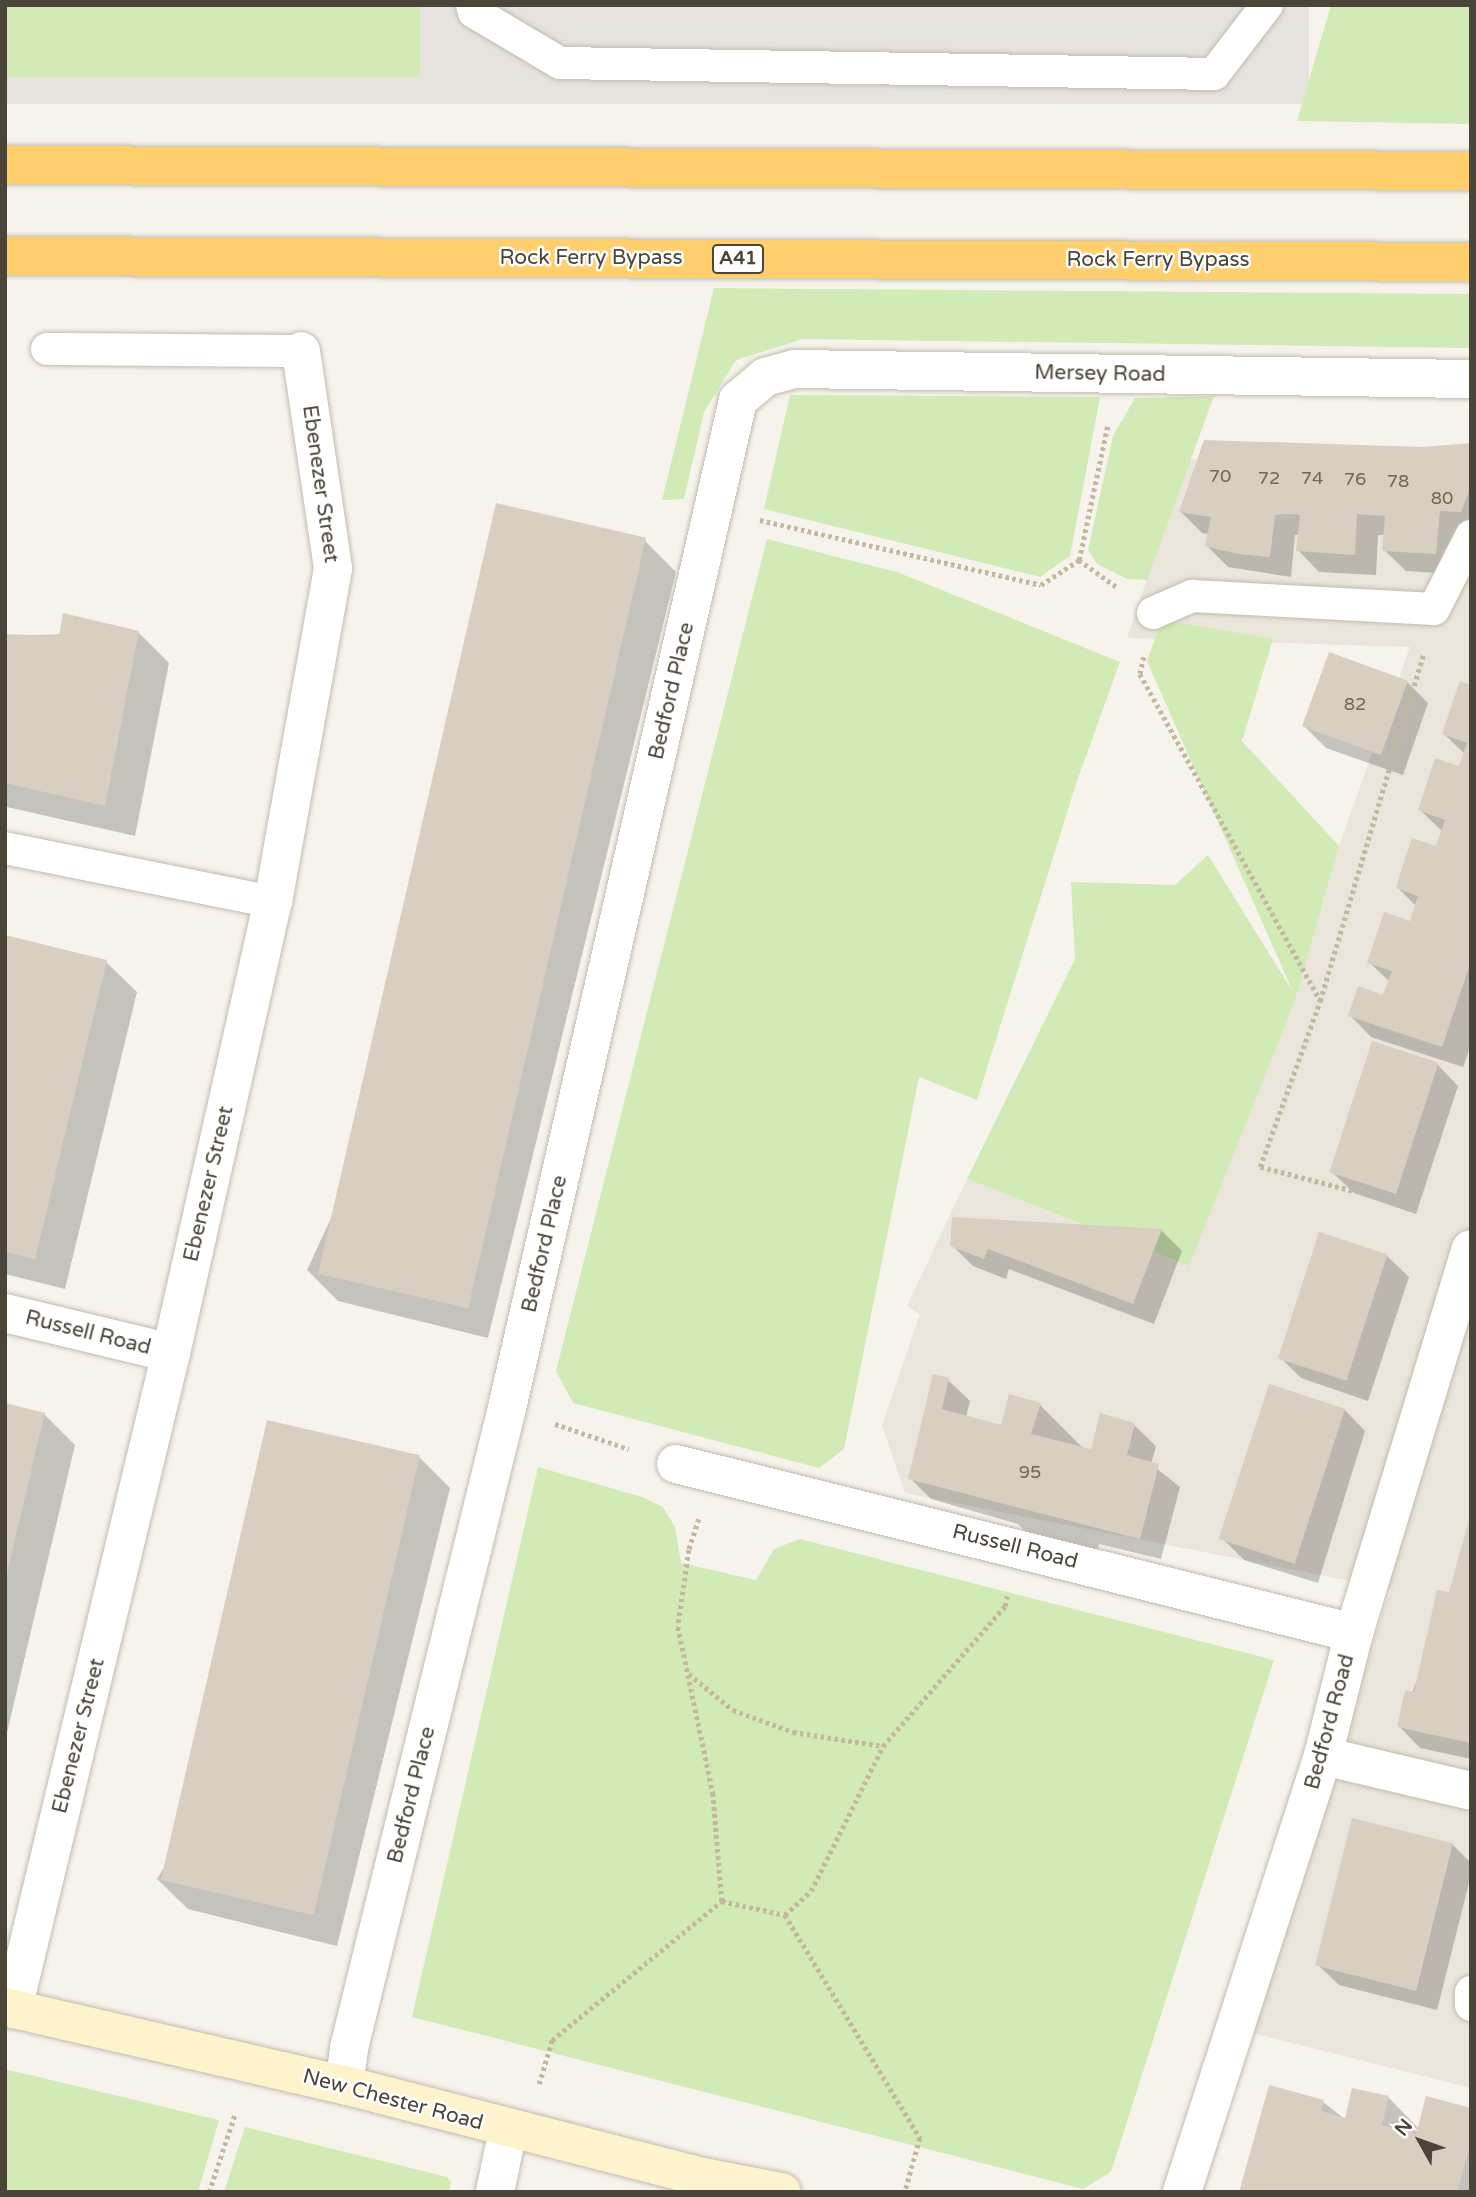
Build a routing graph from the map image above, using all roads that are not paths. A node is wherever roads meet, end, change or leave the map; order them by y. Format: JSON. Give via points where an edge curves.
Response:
{"nodes":[{"id":1,"x":472,"y":5,"type":"edge"},
{"id":2,"x":1267,"y":5,"type":"edge"},
{"id":3,"x":5,"y":165,"type":"edge"},
{"id":4,"x":1471,"y":171,"type":"edge"},
{"id":5,"x":5,"y":256,"type":"edge"},
{"id":6,"x":1471,"y":262,"type":"edge"},
{"id":7,"x":47,"y":349,"type":"dead end"},
{"id":8,"x":301,"y":351,"type":"joint"},
{"id":9,"x":1471,"y":379,"type":"edge"},
{"id":10,"x":738,"y":400,"type":"joint"},
{"id":11,"x":1471,"y":536,"type":"edge"},
{"id":12,"x":1153,"y":613,"type":"road end"},
{"id":13,"x":5,"y":848,"type":"edge"},
{"id":14,"x":273,"y":902,"type":"junction"},
{"id":15,"x":1471,"y":1249,"type":"edge"},
{"id":16,"x":5,"y":1313,"type":"edge"},
{"id":17,"x":1456,"y":1347,"type":"edge"},
{"id":18,"x":171,"y":1353,"type":"junction"},
{"id":19,"x":676,"y":1464,"type":"road end"},
{"id":20,"x":1354,"y":1633,"type":"junction"},
{"id":21,"x":1323,"y":1756,"type":"junction"},
{"id":22,"x":1471,"y":1791,"type":"edge"},
{"id":23,"x":1471,"y":1992,"type":"edge"},
{"id":24,"x":1471,"y":2005,"type":"edge"},
{"id":25,"x":9,"y":2008,"type":"edge"},
{"id":26,"x":344,"y":2085,"type":"junction"},
{"id":27,"x":516,"y":2132,"type":"junction"},
{"id":28,"x":495,"y":2192,"type":"edge"},
{"id":29,"x":782,"y":2192,"type":"edge"},
{"id":30,"x":1182,"y":2192,"type":"edge"}],
"edges":[{"from":1,"to":2,"type":"lane","via":[[474,12],[560,63],[1214,74]]},
{"from":3,"to":4,"type":"highway"},
{"from":5,"to":6,"type":"highway","name":"Rock Ferry Bypass","number":"A41"},
{"from":7,"to":8,"type":"lane"},
{"from":8,"to":14,"type":"street","name":"Ebenezer Street","via":[[333,568]]},
{"from":9,"to":10,"type":"street","name":"Mersey Road","via":[[795,369],[765,377]]},
{"from":10,"to":26,"type":"street","name":"Bedford Place","via":[[508,1408],[349,2048]]},
{"from":11,"to":12,"type":"lane","via":[[1430,609],[1192,596]]},
{"from":13,"to":14,"type":"lane"},
{"from":14,"to":18,"type":"street","name":"Ebenezer Street"},
{"from":15,"to":17,"type":"street","name":"Bedford Road"},
{"from":16,"to":18,"type":"street","name":"Russell Road"},
{"from":17,"to":20,"type":"street","name":"Bedford Road"},
{"from":18,"to":25,"type":"street","name":"Ebenezer Street"},
{"from":19,"to":20,"type":"street","name":"Russell Road"},
{"from":20,"to":21,"type":"street","name":"Bedford Road"},
{"from":21,"to":22,"type":"street"},
{"from":21,"to":30,"type":"street","name":"Bedford Road"},
{"from":23,"to":24,"type":"lane"},
{"from":25,"to":26,"type":"main road","name":"New Chester Road"},
{"from":26,"to":27,"type":"main road","name":"New Chester Road"},
{"from":27,"to":28,"type":"street"},
{"from":27,"to":29,"type":"main road","name":"New Chester Road"}]}
